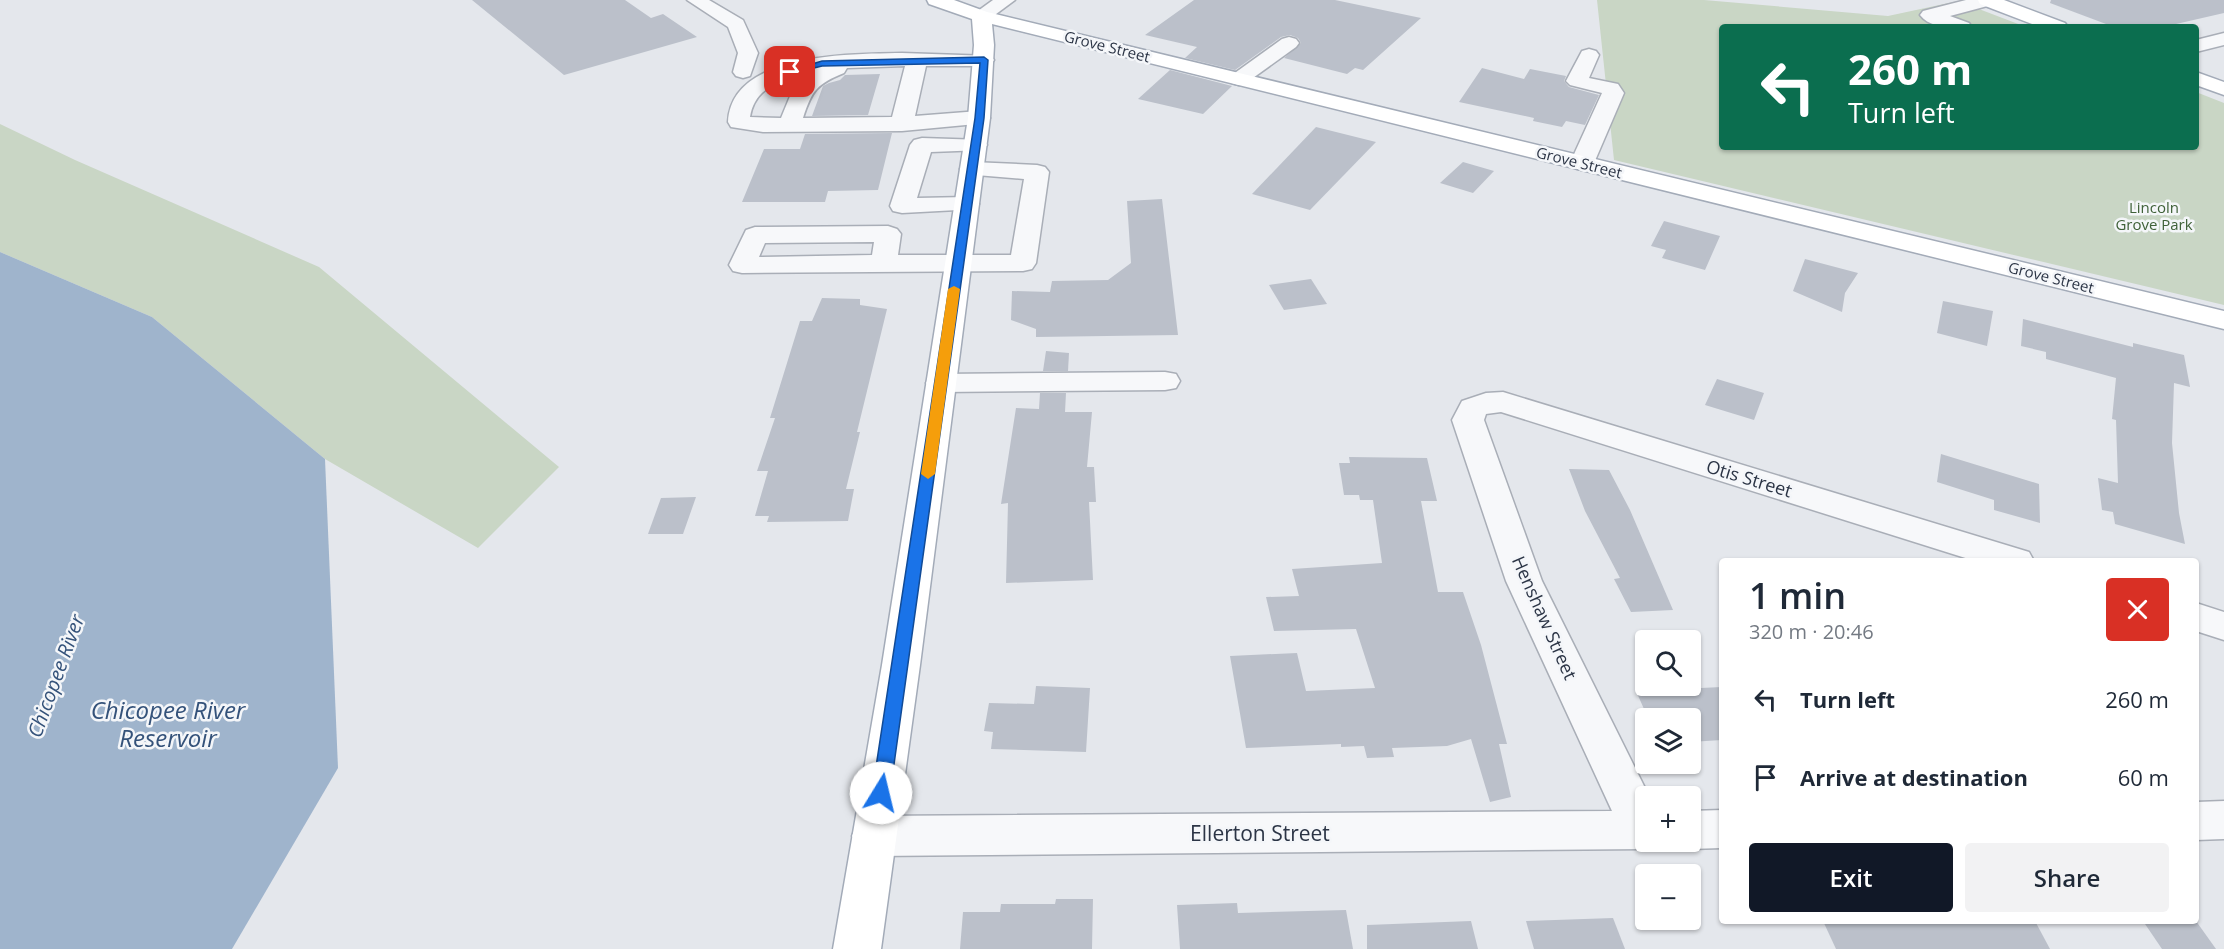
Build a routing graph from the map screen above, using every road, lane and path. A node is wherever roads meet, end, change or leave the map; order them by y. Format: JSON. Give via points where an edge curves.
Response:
{"nodes":[{"id":1,"x":696,"y":0,"type":"edge"},
{"id":2,"x":936,"y":0,"type":"edge"},
{"id":3,"x":1987,"y":0,"type":"edge"},
{"id":4,"x":994,"y":8,"type":"edge"},
{"id":5,"x":1954,"y":24,"type":"edge"},
{"id":6,"x":2050,"y":24,"type":"edge"},
{"id":7,"x":2224,"y":39,"type":"edge"},
{"id":8,"x":1289,"y":43,"type":"dead end"},
{"id":9,"x":2199,"y":45,"type":"edge"},
{"id":10,"x":1589,"y":55,"type":"dead end"},
{"id":11,"x":917,"y":60,"type":"junction"},
{"id":12,"x":984,"y":60,"type":"junction"},
{"id":13,"x":859,"y":62,"type":"junction"},
{"id":14,"x":742,"y":72,"type":"dead end"},
{"id":15,"x":1239,"y":79,"type":"junction"},
{"id":16,"x":2199,"y":79,"type":"edge"},
{"id":17,"x":2224,"y":89,"type":"edge"},
{"id":18,"x":902,"y":124,"type":"junction"},
{"id":19,"x":790,"y":125,"type":"junction"},
{"id":20,"x":975,"y":144,"type":"junction"},
{"id":21,"x":1582,"y":163,"type":"junction"},
{"id":22,"x":967,"y":204,"type":"junction"},
{"id":23,"x":958,"y":262,"type":"junction"},
{"id":24,"x":884,"y":264,"type":"junction"},
{"id":25,"x":2224,"y":320,"type":"edge"},
{"id":26,"x":1165,"y":381,"type":"dead end"},
{"id":27,"x":941,"y":383,"type":"junction"},
{"id":28,"x":1481,"y":405,"type":"joint"},
{"id":29,"x":2006,"y":558,"type":"edge"},
{"id":30,"x":2199,"y":618,"type":"edge"},
{"id":31,"x":2224,"y":626,"type":"edge"},
{"id":32,"x":1635,"y":811,"type":"edge"},
{"id":33,"x":2224,"y":820,"type":"edge"},
{"id":34,"x":2199,"y":821,"type":"edge"},
{"id":35,"x":1719,"y":829,"type":"edge"},
{"id":36,"x":1635,"y":830,"type":"edge"},
{"id":37,"x":1701,"y":830,"type":"edge"},
{"id":38,"x":874,"y":836,"type":"junction"},
{"id":39,"x":856,"y":949,"type":"edge"}],
"edges":[{"from":1,"to":14,"type":"street","via":[[736,24],[748,53]]},
{"from":2,"to":4,"type":"main road","name":"Grove Street"},
{"from":3,"to":5,"type":"street","via":[[1930,15]]},
{"from":3,"to":6,"type":"main road"},
{"from":4,"to":12,"type":"main road"},
{"from":4,"to":15,"type":"main road","name":"Grove Street"},
{"from":7,"to":9,"type":"street"},
{"from":8,"to":15,"type":"street"},
{"from":10,"to":21,"type":"street","via":[[1577,81],[1613,93]]},
{"from":11,"to":12,"type":"street"},
{"from":11,"to":13,"type":"street"},
{"from":11,"to":18,"type":"street"},
{"from":12,"to":20,"type":"main road"},
{"from":13,"to":19,"type":"street","via":[[813,78],[801,92]]},
{"from":13,"to":19,"type":"street","via":[[822,64],[765,79],[752,88],[738,110],[739,122]]},
{"from":15,"to":21,"type":"main road","name":"Grove Street"},
{"from":16,"to":17,"type":"main road"},
{"from":18,"to":19,"type":"street"},
{"from":18,"to":20,"type":"street"},
{"from":20,"to":22,"type":"main road"},
{"from":20,"to":22,"type":"street","via":[[922,145],[902,206]]},
{"from":20,"to":23,"type":"street","via":[[1037,172],[1023,263]]},
{"from":21,"to":25,"type":"main road","name":"Grove Street"},
{"from":22,"to":23,"type":"main road"},
{"from":23,"to":24,"type":"street"},
{"from":23,"to":27,"type":"main road"},
{"from":24,"to":24,"type":"street","via":[[872,264],[742,265],[755,235],[888,234]]},
{"from":26,"to":27,"type":"street"},
{"from":27,"to":38,"type":"main road"},
{"from":28,"to":29,"type":"street","name":"Otis Street","via":[[1503,402]]},
{"from":28,"to":32,"type":"street","name":"Henshaw Street","via":[[1473,408],[1468,420],[1524,581]]},
{"from":30,"to":31,"type":"street"},
{"from":33,"to":34,"type":"street"},
{"from":35,"to":37,"type":"street"},
{"from":36,"to":38,"type":"street","name":"Ellerton Street"},
{"from":38,"to":39,"type":"main road"}]}
